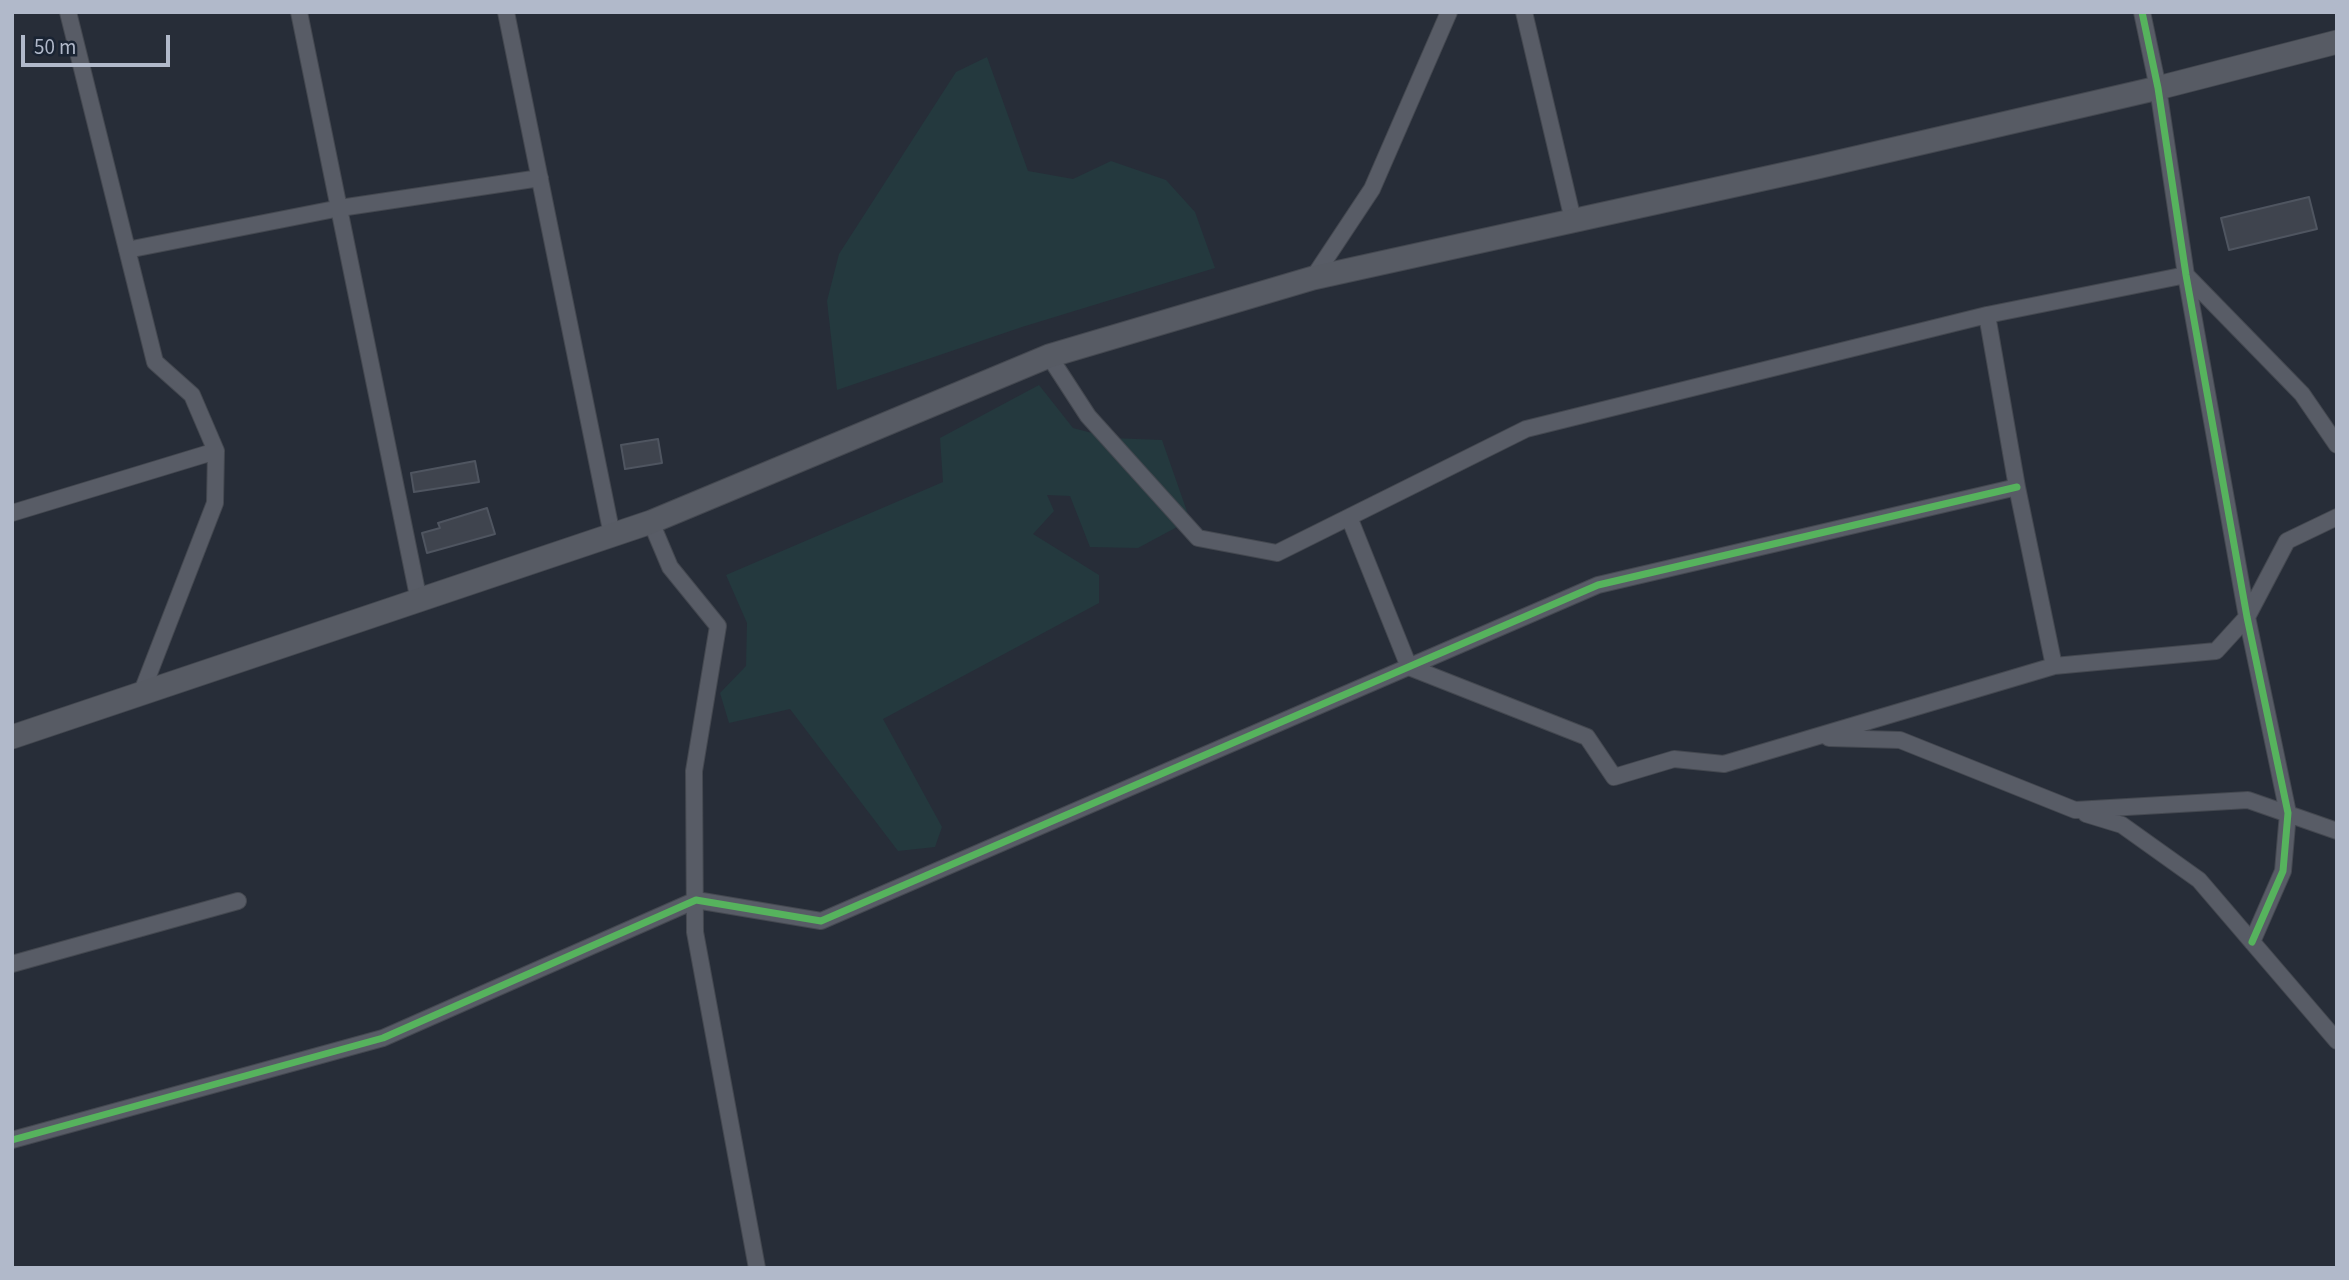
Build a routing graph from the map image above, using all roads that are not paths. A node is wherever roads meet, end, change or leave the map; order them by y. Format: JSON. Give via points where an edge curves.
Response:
{"nodes":[{"id":1,"x":68,"y":12,"type":"edge"},
{"id":2,"x":299,"y":12,"type":"edge"},
{"id":3,"x":506,"y":12,"type":"edge"},
{"id":4,"x":1449,"y":12,"type":"edge"},
{"id":5,"x":1524,"y":12,"type":"edge"},
{"id":6,"x":2141,"y":12,"type":"edge"},
{"id":7,"x":2337,"y":42,"type":"edge"},
{"id":8,"x":2158,"y":88,"type":"junction"},
{"id":9,"x":540,"y":178,"type":"junction"},
{"id":10,"x":340,"y":208,"type":"junction"},
{"id":11,"x":1573,"y":220,"type":"junction"},
{"id":12,"x":127,"y":250,"type":"junction"},
{"id":13,"x":2186,"y":275,"type":"junction"},
{"id":14,"x":1314,"y":278,"type":"junction"},
{"id":15,"x":1987,"y":315,"type":"junction"},
{"id":16,"x":1049,"y":356,"type":"junction"},
{"id":17,"x":2337,"y":444,"type":"edge"},
{"id":18,"x":216,"y":452,"type":"junction"},
{"id":19,"x":2017,"y":487,"type":"junction"},
{"id":20,"x":12,"y":513,"type":"edge"},
{"id":21,"x":1349,"y":517,"type":"junction"},
{"id":22,"x":2337,"y":517,"type":"edge"},
{"id":23,"x":651,"y":522,"type":"junction"},
{"id":24,"x":612,"y":535,"type":"junction"},
{"id":25,"x":419,"y":601,"type":"junction"},
{"id":26,"x":2247,"y":617,"type":"junction"},
{"id":27,"x":2054,"y":666,"type":"junction"},
{"id":28,"x":1409,"y":667,"type":"junction"},
{"id":29,"x":141,"y":694,"type":"junction"},
{"id":30,"x":12,"y":737,"type":"edge"},
{"id":31,"x":1812,"y":738,"type":"junction"},
{"id":32,"x":2074,"y":810,"type":"junction"},
{"id":33,"x":2288,"y":813,"type":"junction"},
{"id":34,"x":2337,"y":831,"type":"edge"},
{"id":35,"x":696,"y":900,"type":"junction"},
{"id":36,"x":238,"y":901,"type":"dead end"},
{"id":37,"x":2252,"y":942,"type":"junction"},
{"id":38,"x":12,"y":964,"type":"edge"},
{"id":39,"x":2337,"y":1041,"type":"edge"},
{"id":40,"x":12,"y":1140,"type":"edge"},
{"id":41,"x":757,"y":1268,"type":"edge"}],
"edges":[{"from":1,"to":12,"type":"street"},
{"from":2,"to":10,"type":"street"},
{"from":3,"to":9,"type":"street"},
{"from":4,"to":14,"type":"street","via":[[1372,189]]},
{"from":5,"to":11,"type":"street"},
{"from":6,"to":8,"type":"street"},
{"from":7,"to":8,"type":"main road"},
{"from":8,"to":11,"type":"main road"},
{"from":8,"to":13,"type":"street"},
{"from":9,"to":10,"type":"street"},
{"from":9,"to":24,"type":"street"},
{"from":10,"to":12,"type":"street"},
{"from":10,"to":25,"type":"street"},
{"from":11,"to":14,"type":"main road"},
{"from":12,"to":18,"type":"street","via":[[155,362],[192,395]]},
{"from":13,"to":15,"type":"street"},
{"from":13,"to":17,"type":"street","via":[[2302,394]]},
{"from":13,"to":26,"type":"street"},
{"from":14,"to":16,"type":"main road"},
{"from":15,"to":19,"type":"street"},
{"from":15,"to":21,"type":"street","via":[[1526,429]]},
{"from":16,"to":21,"type":"street","via":[[1088,416],[1198,538],[1277,553]]},
{"from":16,"to":23,"type":"main road"},
{"from":18,"to":20,"type":"street"},
{"from":18,"to":29,"type":"street","via":[[215,503]]},
{"from":19,"to":27,"type":"street"},
{"from":19,"to":28,"type":"street","via":[[1598,585]]},
{"from":21,"to":28,"type":"street"},
{"from":22,"to":26,"type":"street","via":[[2287,541]]},
{"from":23,"to":24,"type":"main road"},
{"from":23,"to":35,"type":"street","via":[[670,567],[718,625],[694,771]]},
{"from":24,"to":25,"type":"main road"},
{"from":25,"to":29,"type":"main road"},
{"from":26,"to":27,"type":"street","via":[[2216,651]]},
{"from":26,"to":33,"type":"street"},
{"from":27,"to":31,"type":"street"},
{"from":28,"to":31,"type":"street","via":[[1587,737],[1614,777],[1674,759],[1724,764]]},
{"from":28,"to":35,"type":"street","via":[[821,921]]},
{"from":29,"to":30,"type":"main road"},
{"from":31,"to":32,"type":"street","via":[[1900,740]]},
{"from":32,"to":33,"type":"street","via":[[2248,800]]},
{"from":32,"to":37,"type":"street","via":[[2122,825],[2199,880]]},
{"from":33,"to":34,"type":"street"},
{"from":33,"to":37,"type":"street","via":[[2283,872]]},
{"from":35,"to":40,"type":"street","via":[[383,1038]]},
{"from":35,"to":41,"type":"street","via":[[695,932]]},
{"from":36,"to":38,"type":"street"},
{"from":37,"to":39,"type":"street"}]}
